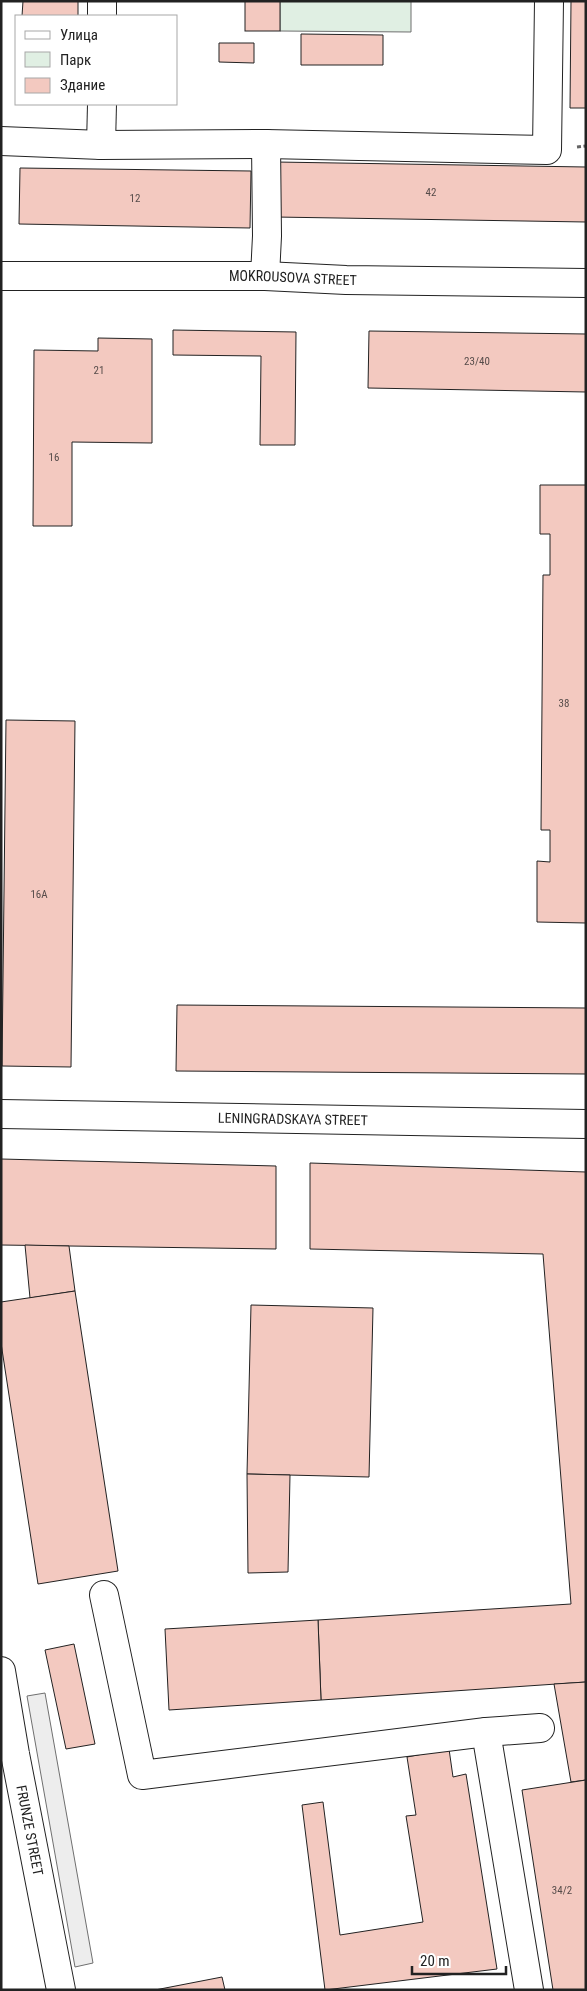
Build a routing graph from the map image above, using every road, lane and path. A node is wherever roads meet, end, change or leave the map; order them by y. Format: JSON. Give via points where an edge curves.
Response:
{"nodes":[{"id":1,"x":102,"y":1,"type":"edge"},
{"id":2,"x":549,"y":1,"type":"edge"},
{"id":3,"x":102,"y":15,"type":"edge"},
{"id":4,"x":102,"y":105,"type":"edge"},
{"id":5,"x":1,"y":142,"type":"edge"},
{"id":6,"x":266,"y":144,"type":"junction"},
{"id":7,"x":101,"y":145,"type":"junction"},
{"id":8,"x":1,"y":276,"type":"edge"},
{"id":9,"x":265,"y":276,"type":"junction"},
{"id":10,"x":586,"y":282,"type":"edge"},
{"id":11,"x":1,"y":1114,"type":"edge"},
{"id":12,"x":586,"y":1124,"type":"edge"},
{"id":13,"x":104,"y":1595,"type":"dead end"},
{"id":14,"x":1,"y":1672,"type":"edge"},
{"id":15,"x":540,"y":1728,"type":"dead end"},
{"id":16,"x":486,"y":1732,"type":"junction"},
{"id":17,"x":8,"y":1755,"type":"edge"},
{"id":18,"x":60,"y":1990,"type":"edge"},
{"id":19,"x":529,"y":1990,"type":"edge"}],
"edges":[{"from":1,"to":3,"type":"street"},
{"from":2,"to":6,"type":"street","via":[[547,150]]},
{"from":4,"to":7,"type":"street"},
{"from":5,"to":7,"type":"street"},
{"from":6,"to":7,"type":"street"},
{"from":6,"to":9,"type":"street"},
{"from":8,"to":9,"type":"street","name":"MOKROUSOVA STREET"},
{"from":9,"to":10,"type":"street","name":"MOKROUSOVA STREET"},
{"from":11,"to":12,"type":"street","name":"LENINGRADSKAYA STREET"},
{"from":13,"to":16,"type":"street","via":[[142,1775]]},
{"from":14,"to":17,"type":"street","name":"FRUNZE STREET"},
{"from":15,"to":16,"type":"street"},
{"from":16,"to":19,"type":"street"},
{"from":17,"to":18,"type":"street","name":"FRUNZE STREET"}]}
